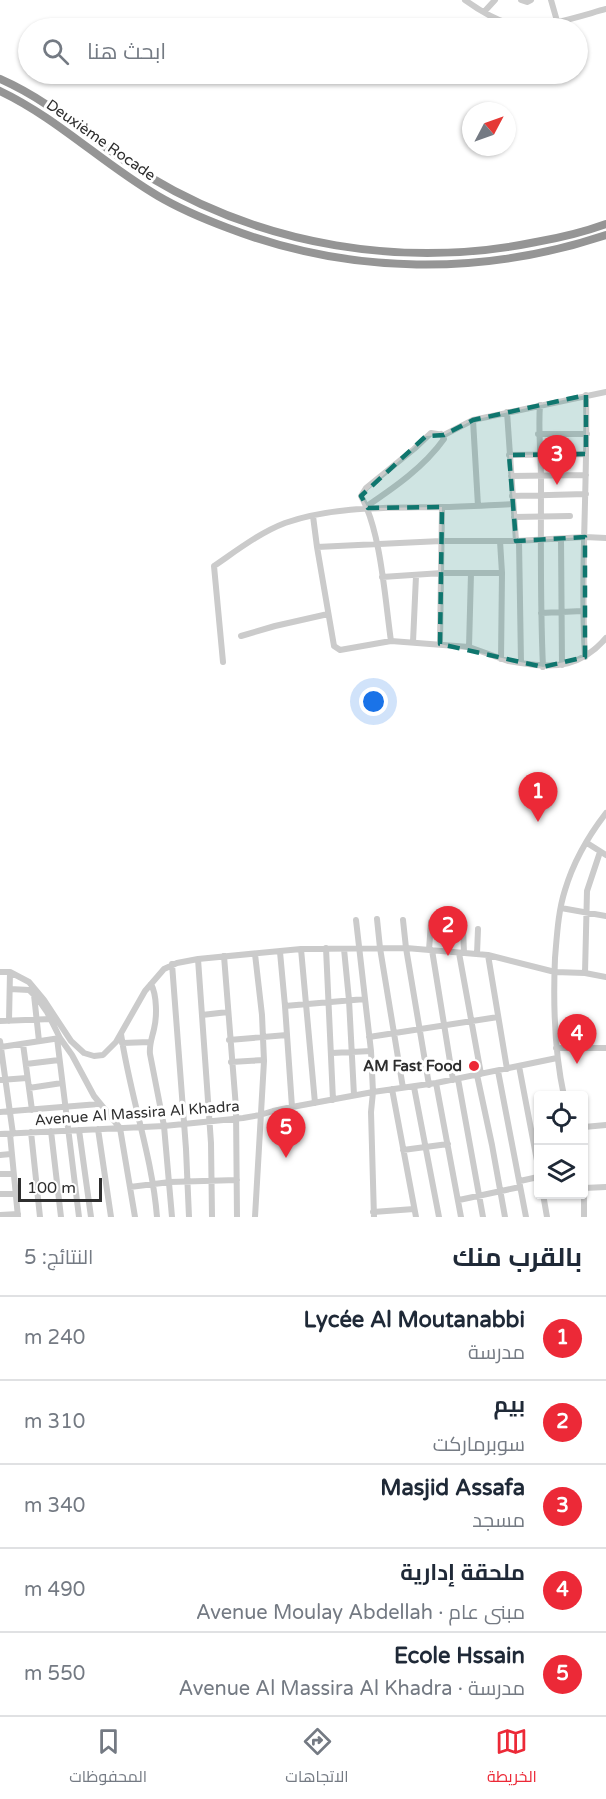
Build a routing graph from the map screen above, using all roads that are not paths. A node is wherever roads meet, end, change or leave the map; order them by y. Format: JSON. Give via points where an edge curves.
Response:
{"nodes":[{"id":1,"x":465,"y":0,"type":"edge"},
{"id":2,"x":495,"y":0,"type":"edge"},
{"id":3,"x":521,"y":0,"type":"edge"},
{"id":4,"x":531,"y":0,"type":"edge"},
{"id":5,"x":551,"y":0,"type":"edge"},
{"id":6,"x":606,"y":9,"type":"edge"},
{"id":7,"x":484,"y":12,"type":"junction"},
{"id":8,"x":496,"y":18,"type":"edge"},
{"id":9,"x":556,"y":18,"type":"edge"},
{"id":10,"x":569,"y":18,"type":"edge"},
{"id":11,"x":0,"y":79,"type":"edge"},
{"id":12,"x":0,"y":91,"type":"edge"},
{"id":13,"x":606,"y":224,"type":"edge"},
{"id":14,"x":606,"y":235,"type":"edge"},
{"id":15,"x":606,"y":392,"type":"edge"},
{"id":16,"x":586,"y":395,"type":"junction"},
{"id":17,"x":540,"y":405,"type":"junction"},
{"id":18,"x":507,"y":412,"type":"junction"},
{"id":19,"x":473,"y":420,"type":"junction"},
{"id":20,"x":441,"y":434,"type":"junction"},
{"id":21,"x":538,"y":434,"type":"junction"},
{"id":22,"x":587,"y":434,"type":"junction"},
{"id":23,"x":540,"y":454,"type":"junction"},
{"id":24,"x":586,"y":454,"type":"junction"},
{"id":25,"x":509,"y":455,"type":"junction"},
{"id":26,"x":586,"y":475,"type":"junction"},
{"id":27,"x":511,"y":476,"type":"junction"},
{"id":28,"x":541,"y":476,"type":"junction"},
{"id":29,"x":586,"y":494,"type":"junction"},
{"id":30,"x":541,"y":495,"type":"junction"},
{"id":31,"x":513,"y":500,"type":"junction"},
{"id":32,"x":478,"y":506,"type":"junction"},
{"id":33,"x":367,"y":507,"type":"junction"},
{"id":34,"x":442,"y":507,"type":"junction"},
{"id":35,"x":313,"y":516,"type":"junction"},
{"id":36,"x":540,"y":516,"type":"junction"},
{"id":37,"x":570,"y":516,"type":"dead end"},
{"id":38,"x":514,"y":517,"type":"junction"},
{"id":39,"x":585,"y":537,"type":"junction"},
{"id":40,"x":606,"y":538,"type":"edge"},
{"id":41,"x":561,"y":539,"type":"junction"},
{"id":42,"x":540,"y":540,"type":"junction"},
{"id":43,"x":441,"y":541,"type":"junction"},
{"id":44,"x":500,"y":541,"type":"junction"},
{"id":45,"x":518,"y":541,"type":"junction"},
{"id":46,"x":376,"y":543,"type":"junction"},
{"id":47,"x":317,"y":546,"type":"junction"},
{"id":48,"x":442,"y":573,"type":"junction"},
{"id":49,"x":471,"y":573,"type":"junction"},
{"id":50,"x":502,"y":573,"type":"junction"},
{"id":51,"x":416,"y":576,"type":"junction"},
{"id":52,"x":382,"y":577,"type":"junction"},
{"id":53,"x":582,"y":611,"type":"junction"},
{"id":54,"x":561,"y":612,"type":"junction"},
{"id":55,"x":541,"y":613,"type":"junction"},
{"id":56,"x":328,"y":614,"type":"junction"},
{"id":57,"x":241,"y":636,"type":"dead end"},
{"id":58,"x":606,"y":638,"type":"edge"},
{"id":59,"x":391,"y":641,"type":"junction"},
{"id":60,"x":413,"y":642,"type":"junction"},
{"id":61,"x":440,"y":644,"type":"junction"},
{"id":62,"x":470,"y":647,"type":"junction"},
{"id":63,"x":585,"y":657,"type":"junction"},
{"id":64,"x":501,"y":659,"type":"junction"},
{"id":65,"x":223,"y":663,"type":"dead end"},
{"id":66,"x":521,"y":663,"type":"junction"},
{"id":67,"x":562,"y":665,"type":"junction"},
{"id":68,"x":543,"y":667,"type":"junction"},
{"id":69,"x":606,"y":813,"type":"edge"},
{"id":70,"x":587,"y":843,"type":"junction"},
{"id":71,"x":603,"y":854,"type":"edge"},
{"id":72,"x":561,"y":908,"type":"junction"},
{"id":73,"x":585,"y":912,"type":"junction"},
{"id":74,"x":606,"y":915,"type":"edge"},
{"id":75,"x":377,"y":918,"type":"dead end"},
{"id":76,"x":356,"y":920,"type":"dead end"},
{"id":77,"x":403,"y":920,"type":"dead end"},
{"id":78,"x":431,"y":922,"type":"dead end"},
{"id":79,"x":463,"y":927,"type":"dead end"},
{"id":80,"x":478,"y":929,"type":"dead end"},
{"id":81,"x":326,"y":948,"type":"junction"},
{"id":82,"x":380,"y":948,"type":"junction"},
{"id":83,"x":406,"y":948,"type":"junction"},
{"id":84,"x":301,"y":949,"type":"junction"},
{"id":85,"x":344,"y":949,"type":"junction"},
{"id":86,"x":359,"y":949,"type":"junction"},
{"id":87,"x":431,"y":950,"type":"junction"},
{"id":88,"x":280,"y":951,"type":"junction"},
{"id":89,"x":461,"y":953,"type":"junction"},
{"id":90,"x":255,"y":954,"type":"junction"},
{"id":91,"x":477,"y":954,"type":"junction"},
{"id":92,"x":488,"y":955,"type":"junction"},
{"id":93,"x":224,"y":956,"type":"junction"},
{"id":94,"x":198,"y":959,"type":"junction"},
{"id":95,"x":172,"y":964,"type":"junction"},
{"id":96,"x":0,"y":972,"type":"edge"},
{"id":97,"x":10,"y":972,"type":"junction"},
{"id":98,"x":555,"y":972,"type":"junction"},
{"id":99,"x":585,"y":973,"type":"junction"},
{"id":100,"x":606,"y":978,"type":"edge"},
{"id":101,"x":152,"y":984,"type":"junction"},
{"id":102,"x":10,"y":989,"type":"junction"},
{"id":103,"x":34,"y":994,"type":"junction"},
{"id":104,"x":365,"y":999,"type":"junction"},
{"id":105,"x":349,"y":1000,"type":"junction"},
{"id":106,"x":328,"y":1002,"type":"junction"},
{"id":107,"x":306,"y":1004,"type":"junction"},
{"id":108,"x":285,"y":1006,"type":"junction"},
{"id":109,"x":228,"y":1012,"type":"junction"},
{"id":110,"x":202,"y":1015,"type":"junction"},
{"id":111,"x":498,"y":1017,"type":"junction"},
{"id":112,"x":51,"y":1019,"type":"junction"},
{"id":113,"x":36,"y":1020,"type":"junction"},
{"id":114,"x":0,"y":1021,"type":"edge"},
{"id":115,"x":9,"y":1021,"type":"junction"},
{"id":116,"x":471,"y":1021,"type":"junction"},
{"id":117,"x":444,"y":1025,"type":"junction"},
{"id":118,"x":419,"y":1029,"type":"junction"},
{"id":119,"x":395,"y":1033,"type":"junction"},
{"id":120,"x":121,"y":1034,"type":"junction"},
{"id":121,"x":287,"y":1035,"type":"junction"},
{"id":122,"x":263,"y":1036,"type":"junction"},
{"id":123,"x":369,"y":1037,"type":"junction"},
{"id":124,"x":58,"y":1038,"type":"junction"},
{"id":125,"x":229,"y":1040,"type":"junction"},
{"id":126,"x":39,"y":1041,"type":"junction"},
{"id":127,"x":150,"y":1042,"type":"junction"},
{"id":128,"x":122,"y":1043,"type":"junction"},
{"id":129,"x":1,"y":1044,"type":"edge"},
{"id":130,"x":23,"y":1044,"type":"junction"},
{"id":131,"x":556,"y":1048,"type":"junction"},
{"id":132,"x":606,"y":1048,"type":"edge"},
{"id":133,"x":370,"y":1051,"type":"junction"},
{"id":134,"x":353,"y":1052,"type":"junction"},
{"id":135,"x":332,"y":1053,"type":"junction"},
{"id":136,"x":557,"y":1058,"type":"junction"},
{"id":137,"x":2,"y":1060,"type":"edge"},
{"id":138,"x":59,"y":1060,"type":"junction"},
{"id":139,"x":264,"y":1060,"type":"junction"},
{"id":140,"x":231,"y":1062,"type":"junction"},
{"id":141,"x":26,"y":1064,"type":"junction"},
{"id":142,"x":519,"y":1066,"type":"junction"},
{"id":143,"x":507,"y":1069,"type":"junction"},
{"id":144,"x":498,"y":1071,"type":"junction"},
{"id":145,"x":479,"y":1075,"type":"junction"},
{"id":146,"x":27,"y":1078,"type":"junction"},
{"id":147,"x":3,"y":1080,"type":"edge"},
{"id":148,"x":455,"y":1080,"type":"junction"},
{"id":149,"x":62,"y":1083,"type":"junction"},
{"id":150,"x":433,"y":1084,"type":"junction"},
{"id":151,"x":414,"y":1087,"type":"junction"},
{"id":152,"x":29,"y":1088,"type":"junction"},
{"id":153,"x":403,"y":1088,"type":"junction"},
{"id":154,"x":392,"y":1089,"type":"junction"},
{"id":155,"x":563,"y":1091,"type":"edge"},
{"id":156,"x":373,"y":1092,"type":"junction"},
{"id":157,"x":354,"y":1095,"type":"junction"},
{"id":158,"x":333,"y":1100,"type":"junction"},
{"id":159,"x":315,"y":1103,"type":"junction"},
{"id":160,"x":99,"y":1104,"type":"junction"},
{"id":161,"x":65,"y":1107,"type":"junction"},
{"id":162,"x":292,"y":1107,"type":"junction"},
{"id":163,"x":32,"y":1110,"type":"junction"},
{"id":164,"x":11,"y":1112,"type":"junction"},
{"id":165,"x":0,"y":1113,"type":"edge"},
{"id":166,"x":260,"y":1115,"type":"junction"},
{"id":167,"x":236,"y":1118,"type":"junction"},
{"id":168,"x":210,"y":1122,"type":"junction"},
{"id":169,"x":184,"y":1124,"type":"junction"},
{"id":170,"x":606,"y":1125,"type":"edge"},
{"id":171,"x":164,"y":1126,"type":"junction"},
{"id":172,"x":588,"y":1126,"type":"edge"},
{"id":173,"x":140,"y":1127,"type":"junction"},
{"id":174,"x":120,"y":1128,"type":"junction"},
{"id":175,"x":98,"y":1129,"type":"junction"},
{"id":176,"x":68,"y":1130,"type":"junction"},
{"id":177,"x":79,"y":1130,"type":"junction"},
{"id":178,"x":51,"y":1131,"type":"junction"},
{"id":179,"x":31,"y":1132,"type":"junction"},
{"id":180,"x":0,"y":1134,"type":"edge"},
{"id":181,"x":11,"y":1134,"type":"junction"},
{"id":182,"x":448,"y":1144,"type":"junction"},
{"id":183,"x":534,"y":1145,"type":"edge"},
{"id":184,"x":426,"y":1148,"type":"junction"},
{"id":185,"x":403,"y":1150,"type":"junction"},
{"id":186,"x":11,"y":1154,"type":"junction"},
{"id":187,"x":0,"y":1155,"type":"edge"},
{"id":188,"x":0,"y":1174,"type":"edge"},
{"id":189,"x":13,"y":1174,"type":"junction"},
{"id":190,"x":534,"y":1179,"type":"edge"},
{"id":191,"x":237,"y":1180,"type":"junction"},
{"id":192,"x":188,"y":1181,"type":"junction"},
{"id":193,"x":212,"y":1181,"type":"junction"},
{"id":194,"x":170,"y":1182,"type":"junction"},
{"id":195,"x":153,"y":1184,"type":"junction"},
{"id":196,"x":520,"y":1184,"type":"junction"},
{"id":197,"x":606,"y":1186,"type":"edge"},
{"id":198,"x":130,"y":1187,"type":"junction"},
{"id":199,"x":588,"y":1189,"type":"edge"},
{"id":200,"x":500,"y":1191,"type":"junction"},
{"id":201,"x":0,"y":1194,"type":"edge"},
{"id":202,"x":15,"y":1194,"type":"junction"},
{"id":203,"x":480,"y":1195,"type":"junction"},
{"id":204,"x":544,"y":1199,"type":"edge"},
{"id":205,"x":584,"y":1199,"type":"edge"},
{"id":206,"x":459,"y":1200,"type":"junction"},
{"id":207,"x":414,"y":1209,"type":"junction"},
{"id":208,"x":0,"y":1215,"type":"edge"},
{"id":209,"x":18,"y":1215,"type":"edge"},
{"id":210,"x":373,"y":1215,"type":"edge"},
{"id":211,"x":40,"y":1217,"type":"edge"},
{"id":212,"x":61,"y":1217,"type":"edge"},
{"id":213,"x":79,"y":1217,"type":"edge"},
{"id":214,"x":91,"y":1217,"type":"edge"},
{"id":215,"x":111,"y":1217,"type":"edge"},
{"id":216,"x":135,"y":1217,"type":"edge"},
{"id":217,"x":157,"y":1217,"type":"edge"},
{"id":218,"x":172,"y":1217,"type":"edge"},
{"id":219,"x":189,"y":1217,"type":"edge"},
{"id":220,"x":212,"y":1217,"type":"edge"},
{"id":221,"x":237,"y":1217,"type":"edge"},
{"id":222,"x":255,"y":1217,"type":"edge"},
{"id":223,"x":416,"y":1217,"type":"edge"},
{"id":224,"x":439,"y":1217,"type":"edge"},
{"id":225,"x":461,"y":1217,"type":"edge"},
{"id":226,"x":483,"y":1217,"type":"edge"},
{"id":227,"x":505,"y":1217,"type":"edge"},
{"id":228,"x":526,"y":1217,"type":"edge"},
{"id":229,"x":547,"y":1217,"type":"edge"},
{"id":230,"x":584,"y":1217,"type":"edge"}],
"edges":[{"from":1,"to":7,"type":"street"},
{"from":2,"to":7,"type":"street"},
{"from":3,"to":4,"type":"street"},
{"from":5,"to":9,"type":"street"},
{"from":6,"to":10,"type":"street"},
{"from":7,"to":8,"type":"street"},
{"from":11,"to":13,"type":"highway","name":"Deuxième Rocade","via":[[42,100],[121,159],[175,192],[303,240],[383,252],[456,253],[504,249]]},
{"from":12,"to":14,"type":"highway","name":"Deuxième Rocade","via":[[50,119],[160,198],[236,231],[293,249],[383,264],[471,263],[531,255]]},
{"from":15,"to":16,"type":"street"},
{"from":16,"to":17,"type":"street"},
{"from":16,"to":22,"type":"street"},
{"from":17,"to":18,"type":"street"},
{"from":17,"to":21,"type":"street"},
{"from":18,"to":19,"type":"street"},
{"from":18,"to":25,"type":"street"},
{"from":19,"to":20,"type":"street"},
{"from":19,"to":32,"type":"street"},
{"from":20,"to":33,"type":"street","via":[[444,439],[417,469]]},
{"from":20,"to":33,"type":"street","via":[[431,433],[362,492]]},
{"from":21,"to":22,"type":"street"},
{"from":21,"to":23,"type":"street"},
{"from":22,"to":24,"type":"street"},
{"from":23,"to":24,"type":"street"},
{"from":23,"to":25,"type":"street"},
{"from":23,"to":28,"type":"street"},
{"from":24,"to":26,"type":"street"},
{"from":25,"to":27,"type":"street"},
{"from":26,"to":28,"type":"street"},
{"from":26,"to":29,"type":"street"},
{"from":27,"to":28,"type":"street"},
{"from":27,"to":31,"type":"street"},
{"from":28,"to":30,"type":"street"},
{"from":29,"to":30,"type":"street"},
{"from":29,"to":39,"type":"street"},
{"from":30,"to":31,"type":"street"},
{"from":30,"to":36,"type":"street"},
{"from":31,"to":32,"type":"street"},
{"from":31,"to":38,"type":"street"},
{"from":32,"to":34,"type":"street"},
{"from":33,"to":34,"type":"street"},
{"from":33,"to":35,"type":"street"},
{"from":33,"to":46,"type":"street"},
{"from":34,"to":43,"type":"street"},
{"from":35,"to":47,"type":"street"},
{"from":35,"to":65,"type":"street","via":[[271,529],[214,566]]},
{"from":36,"to":37,"type":"street"},
{"from":36,"to":38,"type":"street"},
{"from":36,"to":42,"type":"street"},
{"from":38,"to":45,"type":"street"},
{"from":39,"to":40,"type":"street"},
{"from":39,"to":41,"type":"street"},
{"from":39,"to":53,"type":"street"},
{"from":41,"to":42,"type":"street"},
{"from":41,"to":54,"type":"street"},
{"from":42,"to":45,"type":"street"},
{"from":42,"to":55,"type":"street"},
{"from":43,"to":44,"type":"street"},
{"from":43,"to":46,"type":"street"},
{"from":43,"to":48,"type":"street"},
{"from":44,"to":45,"type":"street"},
{"from":44,"to":50,"type":"street"},
{"from":45,"to":66,"type":"street"},
{"from":46,"to":47,"type":"street"},
{"from":46,"to":52,"type":"street"},
{"from":47,"to":56,"type":"street"},
{"from":48,"to":49,"type":"street"},
{"from":48,"to":51,"type":"street"},
{"from":48,"to":61,"type":"street"},
{"from":49,"to":50,"type":"street"},
{"from":49,"to":62,"type":"street"},
{"from":50,"to":64,"type":"street"},
{"from":51,"to":52,"type":"street"},
{"from":51,"to":60,"type":"street"},
{"from":52,"to":59,"type":"street"},
{"from":53,"to":54,"type":"street"},
{"from":53,"to":63,"type":"street"},
{"from":54,"to":55,"type":"street"},
{"from":54,"to":67,"type":"street"},
{"from":55,"to":68,"type":"street"},
{"from":56,"to":57,"type":"street"},
{"from":56,"to":59,"type":"street","via":[[334,646],[340,650]]},
{"from":58,"to":63,"type":"street"},
{"from":59,"to":60,"type":"street"},
{"from":60,"to":61,"type":"street"},
{"from":61,"to":62,"type":"street"},
{"from":62,"to":64,"type":"street"},
{"from":63,"to":67,"type":"street"},
{"from":64,"to":66,"type":"street"},
{"from":66,"to":68,"type":"street"},
{"from":67,"to":68,"type":"street"},
{"from":69,"to":70,"type":"street"},
{"from":70,"to":71,"type":"street"},
{"from":70,"to":72,"type":"street","via":[[566,887]]},
{"from":71,"to":73,"type":"street","via":[[588,881]]},
{"from":72,"to":73,"type":"street"},
{"from":72,"to":98,"type":"street"},
{"from":73,"to":74,"type":"street"},
{"from":73,"to":99,"type":"street"},
{"from":75,"to":82,"type":"street"},
{"from":76,"to":86,"type":"street"},
{"from":77,"to":83,"type":"street"},
{"from":78,"to":87,"type":"street"},
{"from":79,"to":89,"type":"street"},
{"from":80,"to":91,"type":"street"},
{"from":81,"to":84,"type":"street"},
{"from":81,"to":85,"type":"street"},
{"from":81,"to":106,"type":"street"},
{"from":82,"to":83,"type":"street"},
{"from":82,"to":86,"type":"street"},
{"from":82,"to":119,"type":"street"},
{"from":83,"to":87,"type":"street"},
{"from":83,"to":118,"type":"street"},
{"from":84,"to":88,"type":"street"},
{"from":84,"to":107,"type":"street"},
{"from":85,"to":86,"type":"street"},
{"from":85,"to":105,"type":"street"},
{"from":86,"to":104,"type":"street"},
{"from":87,"to":89,"type":"street"},
{"from":87,"to":117,"type":"street"},
{"from":88,"to":90,"type":"street"},
{"from":88,"to":108,"type":"street"},
{"from":89,"to":91,"type":"street"},
{"from":89,"to":116,"type":"street"},
{"from":90,"to":93,"type":"street"},
{"from":90,"to":122,"type":"street"},
{"from":91,"to":92,"type":"street"},
{"from":92,"to":98,"type":"street"},
{"from":92,"to":111,"type":"street"},
{"from":93,"to":94,"type":"street"},
{"from":93,"to":109,"type":"street"},
{"from":94,"to":95,"type":"street"},
{"from":94,"to":110,"type":"street"},
{"from":95,"to":101,"type":"street"},
{"from":95,"to":169,"type":"street"},
{"from":96,"to":97,"type":"street"},
{"from":97,"to":102,"type":"street"},
{"from":97,"to":120,"type":"street","via":[[35,989],[84,1053],[103,1054]]},
{"from":98,"to":99,"type":"street"},
{"from":98,"to":131,"type":"street"},
{"from":99,"to":100,"type":"street"},
{"from":101,"to":120,"type":"street"},
{"from":101,"to":127,"type":"street","via":[[155,1025]]},
{"from":102,"to":103,"type":"street"},
{"from":102,"to":115,"type":"street"},
{"from":103,"to":112,"type":"street"},
{"from":103,"to":113,"type":"street"},
{"from":104,"to":105,"type":"street"},
{"from":104,"to":123,"type":"street"},
{"from":105,"to":106,"type":"street"},
{"from":105,"to":134,"type":"street"},
{"from":106,"to":107,"type":"street"},
{"from":106,"to":135,"type":"street"},
{"from":107,"to":108,"type":"street"},
{"from":107,"to":159,"type":"street"},
{"from":108,"to":121,"type":"street"},
{"from":109,"to":110,"type":"street"},
{"from":109,"to":125,"type":"street"},
{"from":110,"to":168,"type":"street"},
{"from":111,"to":116,"type":"street"},
{"from":111,"to":143,"type":"street"},
{"from":112,"to":113,"type":"street"},
{"from":112,"to":124,"type":"street"},
{"from":113,"to":115,"type":"street"},
{"from":113,"to":126,"type":"street"},
{"from":114,"to":115,"type":"street"},
{"from":116,"to":117,"type":"street"},
{"from":116,"to":145,"type":"street"},
{"from":117,"to":118,"type":"street"},
{"from":117,"to":148,"type":"street"},
{"from":118,"to":119,"type":"street"},
{"from":118,"to":150,"type":"street"},
{"from":119,"to":123,"type":"street"},
{"from":119,"to":153,"type":"street"},
{"from":120,"to":128,"type":"street"},
{"from":121,"to":122,"type":"street"},
{"from":121,"to":162,"type":"street"},
{"from":122,"to":125,"type":"street"},
{"from":122,"to":139,"type":"street"},
{"from":123,"to":133,"type":"street"},
{"from":124,"to":126,"type":"street"},
{"from":124,"to":138,"type":"street"},
{"from":124,"to":160,"type":"street"},
{"from":125,"to":140,"type":"street"},
{"from":126,"to":130,"type":"street"},
{"from":127,"to":128,"type":"street"},
{"from":127,"to":171,"type":"street"},
{"from":128,"to":173,"type":"street"},
{"from":129,"to":130,"type":"street"},
{"from":129,"to":137,"type":"street"},
{"from":130,"to":141,"type":"street"},
{"from":131,"to":132,"type":"street"},
{"from":131,"to":136,"type":"street"},
{"from":133,"to":134,"type":"street"},
{"from":133,"to":156,"type":"street"},
{"from":134,"to":135,"type":"street"},
{"from":134,"to":157,"type":"street"},
{"from":135,"to":158,"type":"street"},
{"from":136,"to":142,"type":"street","name":"Avenue Al Massira Al Khadra"},
{"from":136,"to":155,"type":"street"},
{"from":137,"to":147,"type":"street"},
{"from":138,"to":141,"type":"street"},
{"from":138,"to":149,"type":"street"},
{"from":139,"to":140,"type":"street"},
{"from":139,"to":166,"type":"street"},
{"from":140,"to":167,"type":"street"},
{"from":141,"to":146,"type":"street"},
{"from":142,"to":143,"type":"street","name":"Avenue Al Massira Al Khadra"},
{"from":142,"to":183,"type":"street"},
{"from":143,"to":144,"type":"street","name":"Avenue Al Massira Al Khadra"},
{"from":144,"to":145,"type":"street","name":"Avenue Al Massira Al Khadra"},
{"from":144,"to":196,"type":"street"},
{"from":145,"to":148,"type":"street","name":"Avenue Al Massira Al Khadra"},
{"from":145,"to":200,"type":"street"},
{"from":146,"to":147,"type":"street"},
{"from":146,"to":152,"type":"street"},
{"from":147,"to":164,"type":"street"},
{"from":148,"to":150,"type":"street","name":"Avenue Al Massira Al Khadra"},
{"from":148,"to":203,"type":"street"},
{"from":149,"to":152,"type":"street"},
{"from":149,"to":161,"type":"street"},
{"from":150,"to":151,"type":"street","name":"Avenue Al Massira Al Khadra"},
{"from":150,"to":182,"type":"street"},
{"from":151,"to":153,"type":"street","name":"Avenue Al Massira Al Khadra"},
{"from":151,"to":184,"type":"street"},
{"from":152,"to":163,"type":"street"},
{"from":153,"to":154,"type":"street","name":"Avenue Al Massira Al Khadra"},
{"from":154,"to":156,"type":"street","name":"Avenue Al Massira Al Khadra"},
{"from":154,"to":185,"type":"street"},
{"from":156,"to":157,"type":"street","name":"Avenue Al Massira Al Khadra"},
{"from":156,"to":210,"type":"street"},
{"from":157,"to":158,"type":"street","name":"Avenue Al Massira Al Khadra"},
{"from":158,"to":159,"type":"street","name":"Avenue Al Massira Al Khadra"},
{"from":159,"to":162,"type":"street","name":"Avenue Al Massira Al Khadra"},
{"from":160,"to":161,"type":"street"},
{"from":160,"to":174,"type":"street"},
{"from":161,"to":163,"type":"street"},
{"from":161,"to":176,"type":"street"},
{"from":162,"to":166,"type":"street","name":"Avenue Al Massira Al Khadra"},
{"from":163,"to":164,"type":"street"},
{"from":164,"to":165,"type":"street"},
{"from":164,"to":181,"type":"street"},
{"from":166,"to":167,"type":"street","name":"Avenue Al Massira Al Khadra"},
{"from":166,"to":222,"type":"street"},
{"from":167,"to":168,"type":"street","name":"Avenue Al Massira Al Khadra"},
{"from":167,"to":191,"type":"street"},
{"from":168,"to":169,"type":"street","name":"Avenue Al Massira Al Khadra"},
{"from":168,"to":193,"type":"street"},
{"from":169,"to":171,"type":"street","name":"Avenue Al Massira Al Khadra"},
{"from":169,"to":192,"type":"street"},
{"from":170,"to":172,"type":"street"},
{"from":171,"to":173,"type":"street","name":"Avenue Al Massira Al Khadra"},
{"from":171,"to":194,"type":"street"},
{"from":173,"to":174,"type":"street","name":"Avenue Al Massira Al Khadra"},
{"from":173,"to":195,"type":"street"},
{"from":174,"to":175,"type":"street","name":"Avenue Al Massira Al Khadra"},
{"from":174,"to":198,"type":"street"},
{"from":175,"to":177,"type":"street","name":"Avenue Al Massira Al Khadra"},
{"from":175,"to":215,"type":"street"},
{"from":176,"to":177,"type":"street","name":"Avenue Al Massira Al Khadra"},
{"from":176,"to":178,"type":"street","name":"Avenue Al Massira Al Khadra"},
{"from":176,"to":213,"type":"street"},
{"from":177,"to":214,"type":"street"},
{"from":178,"to":179,"type":"street","name":"Avenue Al Massira Al Khadra"},
{"from":178,"to":212,"type":"street"},
{"from":179,"to":181,"type":"street","name":"Avenue Al Massira Al Khadra"},
{"from":179,"to":211,"type":"street"},
{"from":180,"to":181,"type":"street","name":"Avenue Al Massira Al Khadra"},
{"from":181,"to":186,"type":"street"},
{"from":182,"to":184,"type":"street"},
{"from":182,"to":206,"type":"street"},
{"from":184,"to":185,"type":"street"},
{"from":184,"to":224,"type":"street"},
{"from":185,"to":207,"type":"street"},
{"from":186,"to":187,"type":"street"},
{"from":186,"to":189,"type":"street"},
{"from":188,"to":189,"type":"street"},
{"from":189,"to":202,"type":"street"},
{"from":190,"to":196,"type":"street"},
{"from":191,"to":193,"type":"street"},
{"from":191,"to":221,"type":"street"},
{"from":192,"to":193,"type":"street"},
{"from":192,"to":194,"type":"street"},
{"from":192,"to":219,"type":"street"},
{"from":193,"to":220,"type":"street"},
{"from":194,"to":195,"type":"street"},
{"from":194,"to":218,"type":"street"},
{"from":195,"to":198,"type":"street"},
{"from":195,"to":217,"type":"street"},
{"from":196,"to":200,"type":"street"},
{"from":196,"to":228,"type":"street"},
{"from":197,"to":199,"type":"street"},
{"from":198,"to":216,"type":"street"},
{"from":200,"to":203,"type":"street"},
{"from":200,"to":227,"type":"street"},
{"from":201,"to":202,"type":"street"},
{"from":202,"to":209,"type":"street"},
{"from":203,"to":206,"type":"street"},
{"from":203,"to":226,"type":"street"},
{"from":204,"to":229,"type":"street"},
{"from":205,"to":230,"type":"street"},
{"from":206,"to":225,"type":"street"},
{"from":207,"to":210,"type":"street"},
{"from":207,"to":223,"type":"street"},
{"from":208,"to":209,"type":"street"}]}
